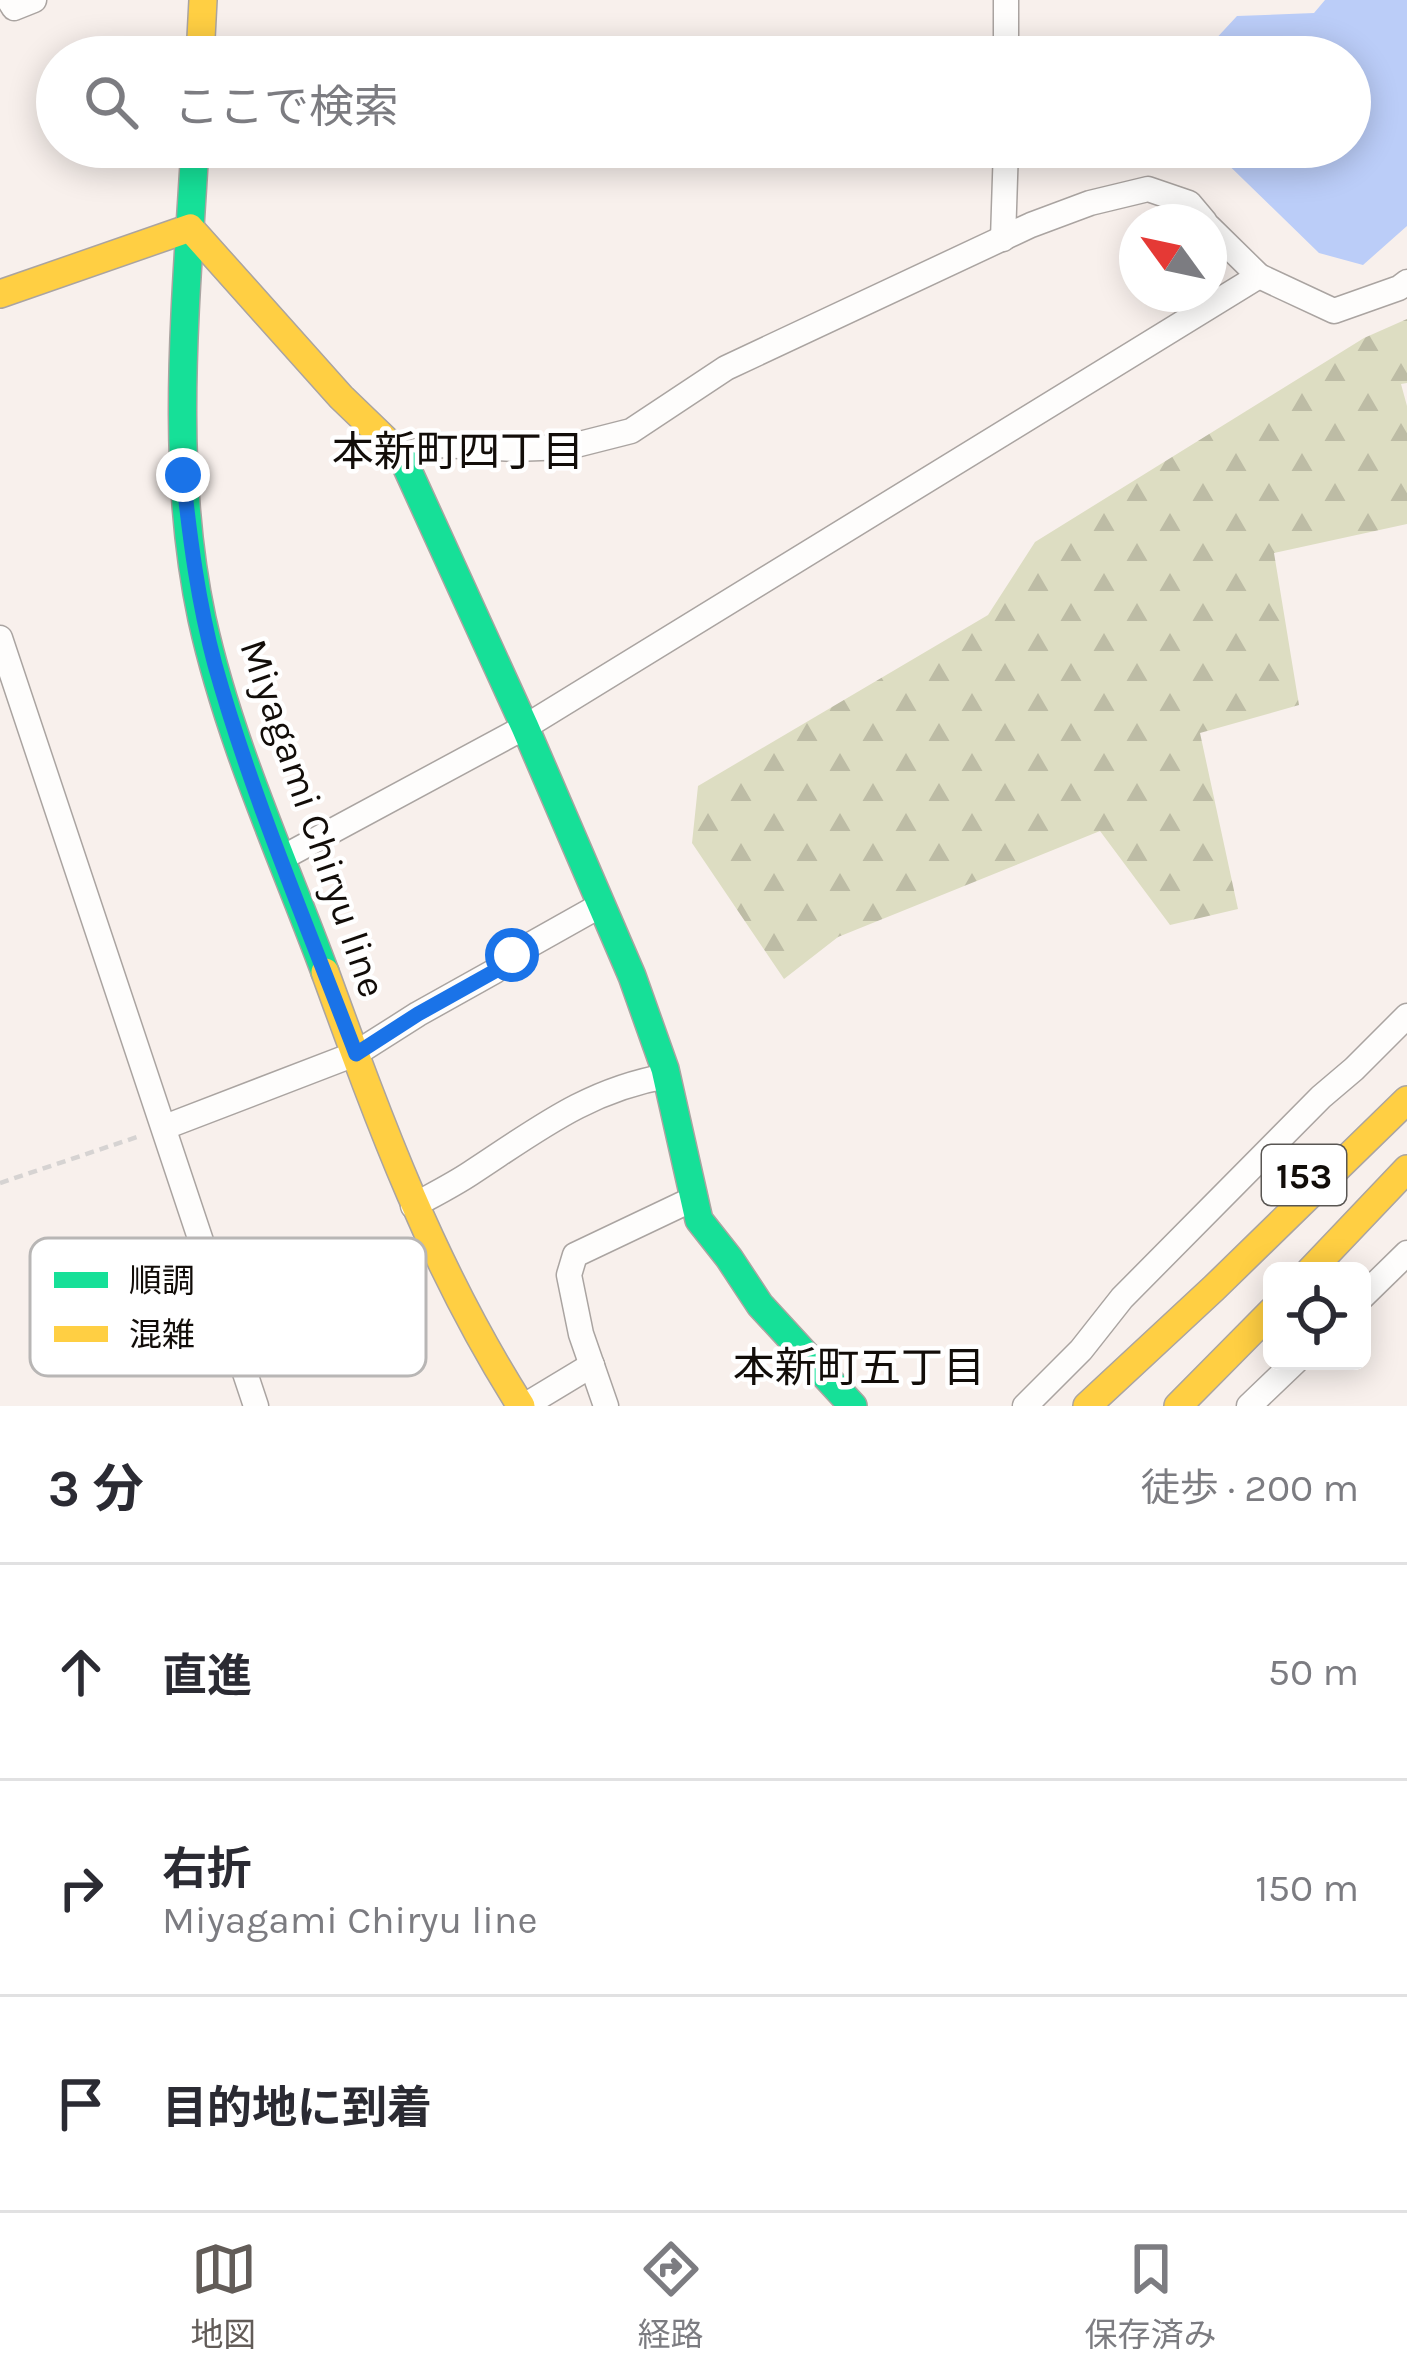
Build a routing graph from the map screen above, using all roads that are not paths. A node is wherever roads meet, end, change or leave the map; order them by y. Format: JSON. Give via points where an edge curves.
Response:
{"nodes":[{"id":1,"x":9,"y":0,"type":"edge"},
{"id":2,"x":34,"y":0,"type":"edge"},
{"id":3,"x":203,"y":0,"type":"edge"},
{"id":4,"x":1006,"y":0,"type":"edge"},
{"id":5,"x":201,"y":36,"type":"edge"},
{"id":6,"x":1006,"y":36,"type":"edge"},
{"id":7,"x":194,"y":168,"type":"edge"},
{"id":8,"x":1006,"y":168,"type":"edge"},
{"id":9,"x":1191,"y":204,"type":"edge"},
{"id":10,"x":190,"y":228,"type":"junction"},
{"id":11,"x":1004,"y":239,"type":"junction"},
{"id":12,"x":1227,"y":244,"type":"edge"},
{"id":13,"x":1259,"y":276,"type":"junction"},
{"id":14,"x":1407,"y":282,"type":"edge"},
{"id":15,"x":0,"y":294,"type":"edge"},
{"id":16,"x":401,"y":455,"type":"junction"},
{"id":17,"x":0,"y":638,"type":"edge"},
{"id":18,"x":525,"y":728,"type":"junction"},
{"id":19,"x":282,"y":858,"type":"junction"},
{"id":20,"x":601,"y":904,"type":"junction"},
{"id":21,"x":1407,"y":1016,"type":"edge"},
{"id":22,"x":356,"y":1054,"type":"junction"},
{"id":23,"x":1407,"y":1075,"type":"edge"},
{"id":24,"x":667,"y":1076,"type":"junction"},
{"id":25,"x":1407,"y":1100,"type":"edge"},
{"id":26,"x":165,"y":1127,"type":"junction"},
{"id":27,"x":1407,"y":1169,"type":"edge"},
{"id":28,"x":695,"y":1198,"type":"junction"},
{"id":29,"x":1407,"y":1201,"type":"edge"},
{"id":30,"x":413,"y":1206,"type":"junction"},
{"id":31,"x":201,"y":1238,"type":"edge"},
{"id":32,"x":1407,"y":1253,"type":"edge"},
{"id":33,"x":1319,"y":1262,"type":"edge"},
{"id":34,"x":1343,"y":1262,"type":"edge"},
{"id":35,"x":1214,"y":1288,"type":"junction"},
{"id":36,"x":1371,"y":1288,"type":"edge"},
{"id":37,"x":1263,"y":1322,"type":"edge"},
{"id":38,"x":592,"y":1365,"type":"junction"},
{"id":39,"x":1287,"y":1370,"type":"edge"},
{"id":40,"x":246,"y":1376,"type":"edge"},
{"id":41,"x":256,"y":1406,"type":"edge"},
{"id":42,"x":522,"y":1406,"type":"edge"},
{"id":43,"x":605,"y":1406,"type":"edge"},
{"id":44,"x":853,"y":1406,"type":"edge"},
{"id":45,"x":1025,"y":1406,"type":"edge"},
{"id":46,"x":1087,"y":1406,"type":"edge"},
{"id":47,"x":1178,"y":1406,"type":"edge"},
{"id":48,"x":1249,"y":1406,"type":"edge"}],
"edges":[{"from":1,"to":2,"type":"street","via":[[14,8]]},
{"from":3,"to":5,"type":"main road"},
{"from":4,"to":6,"type":"street"},
{"from":7,"to":10,"type":"main road","name":"Miyagami Chiryu line"},
{"from":8,"to":11,"type":"street"},
{"from":9,"to":11,"type":"street","via":[[1148,189]]},
{"from":10,"to":15,"type":"main road"},
{"from":10,"to":16,"type":"main road"},
{"from":10,"to":19,"type":"main road","name":"Miyagami Chiryu line","via":[[183,475],[195,577],[214,662]]},
{"from":11,"to":16,"type":"street","via":[[727,368],[631,431],[568,447],[441,446]]},
{"from":12,"to":13,"type":"street"},
{"from":13,"to":14,"type":"street","via":[[1334,311]]},
{"from":13,"to":18,"type":"street"},
{"from":16,"to":18,"type":"main road"},
{"from":17,"to":26,"type":"street"},
{"from":18,"to":19,"type":"street"},
{"from":18,"to":20,"type":"main road"},
{"from":19,"to":22,"type":"main road","name":"Miyagami Chiryu line"},
{"from":20,"to":22,"type":"street"},
{"from":20,"to":24,"type":"main road"},
{"from":21,"to":45,"type":"street"},
{"from":22,"to":26,"type":"street"},
{"from":22,"to":30,"type":"main road","name":"Miyagami Chiryu line"},
{"from":23,"to":35,"type":"main road","number":"153","via":[[1259,1218]]},
{"from":24,"to":28,"type":"main road"},
{"from":24,"to":30,"type":"street","via":[[568,1109]]},
{"from":25,"to":35,"type":"main road","number":"153"},
{"from":26,"to":31,"type":"street"},
{"from":27,"to":33,"type":"main road","number":"153"},
{"from":28,"to":38,"type":"street","via":[[575,1255],[569,1275]]},
{"from":28,"to":44,"type":"main road","via":[[699,1220],[760,1305]]},
{"from":29,"to":34,"type":"main road","number":"153"},
{"from":30,"to":42,"type":"main road","name":"Miyagami Chiryu line","via":[[471,1327]]},
{"from":32,"to":36,"type":"street"},
{"from":35,"to":46,"type":"main road","number":"153"},
{"from":37,"to":47,"type":"main road"},
{"from":38,"to":42,"type":"street"},
{"from":38,"to":43,"type":"street"},
{"from":39,"to":48,"type":"street"},
{"from":40,"to":41,"type":"street"}]}
